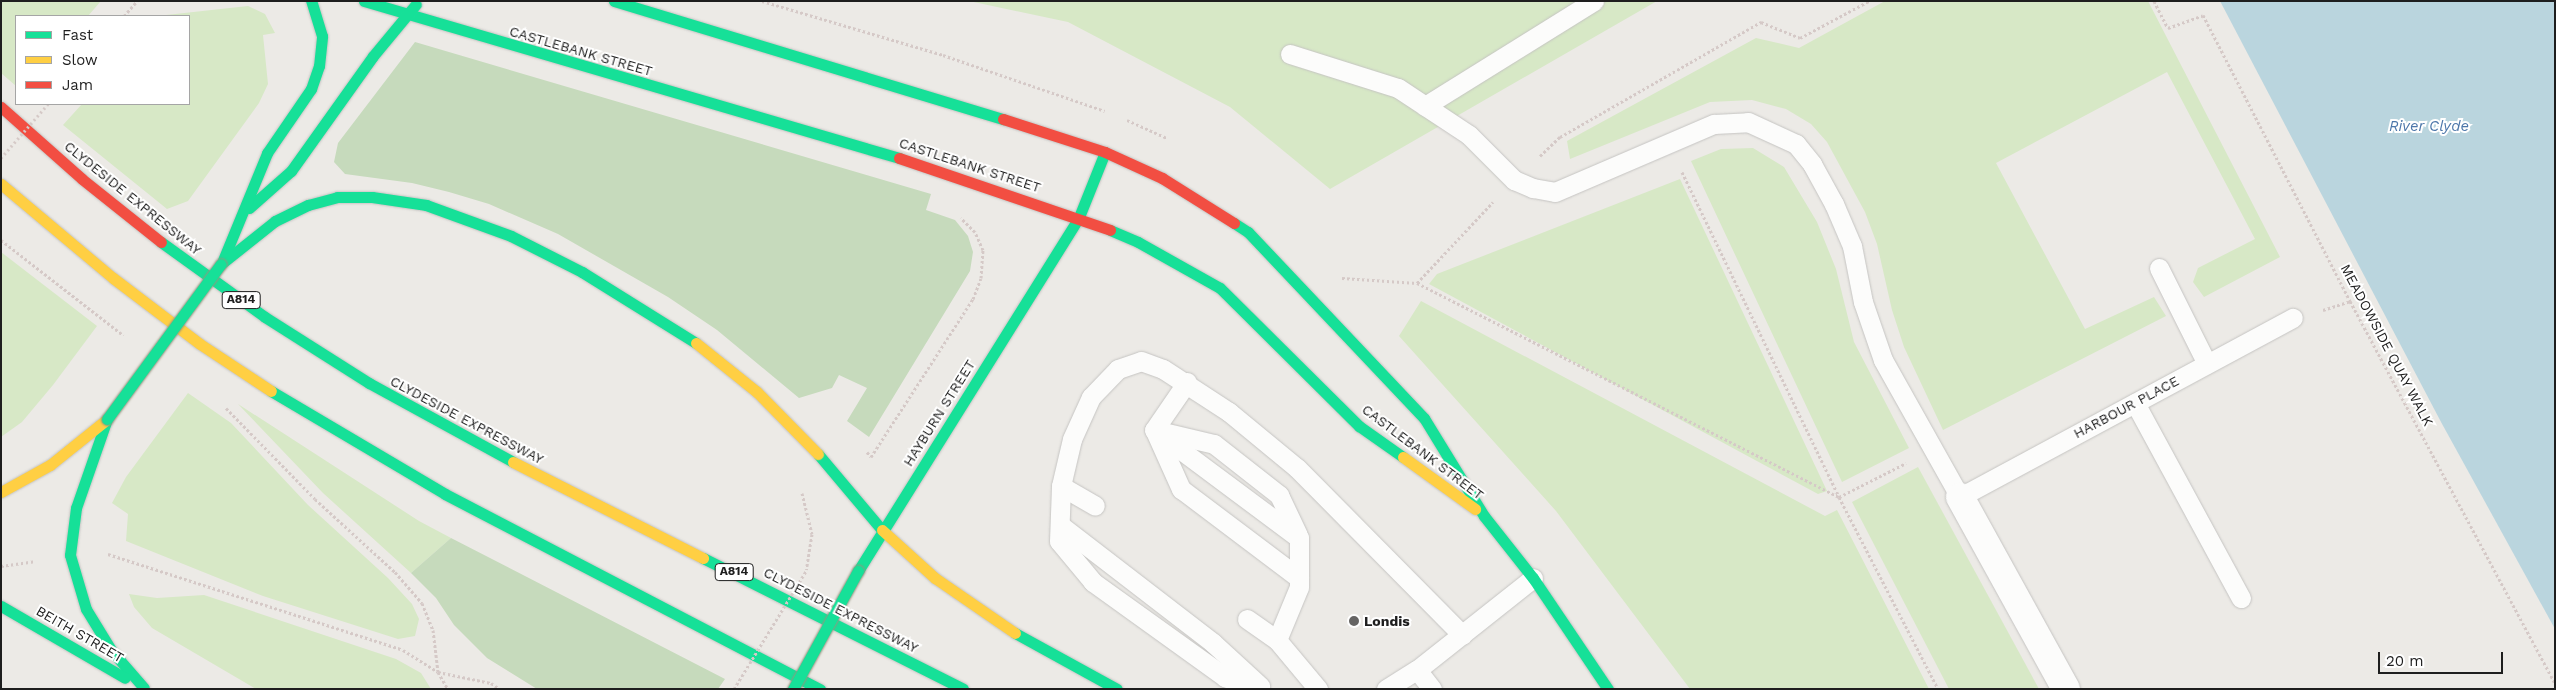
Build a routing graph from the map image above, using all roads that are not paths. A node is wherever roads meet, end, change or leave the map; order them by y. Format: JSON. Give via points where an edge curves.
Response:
{"nodes":[{"id":1,"x":312,"y":1,"type":"edge"},
{"id":2,"x":364,"y":1,"type":"edge"},
{"id":3,"x":418,"y":1,"type":"edge"},
{"id":4,"x":614,"y":1,"type":"edge"},
{"id":5,"x":1594,"y":1,"type":"edge"},
{"id":6,"x":406,"y":16,"type":"junction"},
{"id":7,"x":1290,"y":54,"type":"dead end"},
{"id":8,"x":1425,"y":106,"type":"junction"},
{"id":9,"x":1,"y":107,"type":"edge"},
{"id":10,"x":1105,"y":152,"type":"junction"},
{"id":11,"x":1,"y":184,"type":"edge"},
{"id":12,"x":244,"y":213,"type":"junction"},
{"id":13,"x":1079,"y":217,"type":"junction"},
{"id":14,"x":221,"y":264,"type":"junction"},
{"id":15,"x":2159,"y":268,"type":"dead end"},
{"id":16,"x":2293,"y":318,"type":"dead end"},
{"id":17,"x":2207,"y":364,"type":"junction"},
{"id":18,"x":1188,"y":382,"type":"junction"},
{"id":19,"x":2135,"y":402,"type":"junction"},
{"id":20,"x":107,"y":419,"type":"junction"},
{"id":21,"x":1154,"y":430,"type":"junction"},
{"id":22,"x":1061,"y":486,"type":"junction"},
{"id":23,"x":1,"y":492,"type":"edge"},
{"id":24,"x":1960,"y":497,"type":"junction"},
{"id":25,"x":1095,"y":506,"type":"dead end"},
{"id":26,"x":1484,"y":516,"type":"junction"},
{"id":27,"x":1060,"y":525,"type":"junction"},
{"id":28,"x":882,"y":530,"type":"junction"},
{"id":29,"x":1300,"y":578,"type":"junction"},
{"id":30,"x":1533,"y":578,"type":"junction"},
{"id":31,"x":2241,"y":598,"type":"dead end"},
{"id":32,"x":1,"y":606,"type":"edge"},
{"id":33,"x":1248,"y":619,"type":"dead end"},
{"id":34,"x":1462,"y":635,"type":"junction"},
{"id":35,"x":1277,"y":640,"type":"junction"},
{"id":36,"x":1417,"y":670,"type":"junction"},
{"id":37,"x":144,"y":689,"type":"edge"},
{"id":38,"x":793,"y":689,"type":"edge"},
{"id":39,"x":820,"y":689,"type":"edge"},
{"id":40,"x":963,"y":689,"type":"edge"},
{"id":41,"x":1117,"y":689,"type":"edge"},
{"id":42,"x":1259,"y":689,"type":"edge"},
{"id":43,"x":1264,"y":689,"type":"edge"},
{"id":44,"x":1318,"y":689,"type":"edge"},
{"id":45,"x":1386,"y":689,"type":"edge"},
{"id":46,"x":1432,"y":689,"type":"edge"},
{"id":47,"x":1608,"y":689,"type":"edge"},
{"id":48,"x":2066,"y":689,"type":"edge"}],
"edges":[{"from":1,"to":12,"type":"main road","via":[[322,36],[319,66],[311,90],[268,153]]},
{"from":2,"to":6,"type":"main road","name":"CASTLEBANK STREET"},
{"from":3,"to":6,"type":"main road"},
{"from":4,"to":10,"type":"main road","name":"CASTLEBANK STREET"},
{"from":5,"to":8,"type":"lane"},
{"from":6,"to":12,"type":"main road","via":[[291,170]]},
{"from":6,"to":13,"type":"main road","name":"CASTLEBANK STREET","via":[[959,177]]},
{"from":7,"to":8,"type":"lane","via":[[1398,88]]},
{"from":8,"to":24,"type":"lane","via":[[1469,135],[1514,180],[1532,188],[1555,192],[1714,124],[1748,122],[1796,144],[1812,164],[1834,204],[1852,246],[1863,302],[1883,360]]},
{"from":9,"to":40,"type":"main road","name":"CLYDESIDE EXPRESSWAY","number":"A814","via":[[82,179],[174,252],[265,318],[369,383],[504,458]]},
{"from":10,"to":13,"type":"main road","name":"HAYBURN STREET"},
{"from":10,"to":26,"type":"main road","name":"CASTLEBANK STREET","via":[[1162,178],[1248,232],[1424,418]]},
{"from":11,"to":39,"type":"main road","via":[[98,266],[200,344],[297,408],[453,499]]},
{"from":12,"to":14,"type":"main road"},
{"from":13,"to":26,"type":"main road","name":"CASTLEBANK STREET","via":[[1138,242],[1220,288],[1359,426]]},
{"from":13,"to":28,"type":"main road","name":"HAYBURN STREET"},
{"from":14,"to":20,"type":"main road","bridge":true},
{"from":14,"to":28,"type":"main road","via":[[275,222],[308,205],[338,197],[372,197],[426,205],[520,240],[657,316],[702,346],[757,392],[814,450]]},
{"from":15,"to":17,"type":"lane"},
{"from":16,"to":17,"type":"lane","name":"HARBOUR PLACE"},
{"from":17,"to":19,"type":"lane","name":"HARBOUR PLACE"},
{"from":18,"to":21,"type":"lane"},
{"from":18,"to":22,"type":"lane","via":[[1141,361],[1118,369],[1092,397],[1072,439]]},
{"from":18,"to":34,"type":"lane","via":[[1297,468]]},
{"from":19,"to":24,"type":"lane","name":"HARBOUR PLACE"},
{"from":19,"to":31,"type":"lane"},
{"from":20,"to":23,"type":"main road","via":[[50,465]]},
{"from":20,"to":37,"type":"main road","via":[[76,508],[70,555],[86,609],[111,650]]},
{"from":21,"to":29,"type":"lane","via":[[1181,490]]},
{"from":21,"to":29,"type":"lane","via":[[1299,538]]},
{"from":22,"to":25,"type":"lane"},
{"from":22,"to":27,"type":"lane"},
{"from":24,"to":48,"type":"street"},
{"from":26,"to":30,"type":"main road","name":"CASTLEBANK STREET"},
{"from":27,"to":42,"type":"lane","via":[[1060,540],[1093,582],[1225,677]]},
{"from":27,"to":43,"type":"lane","via":[[1213,643]]},
{"from":28,"to":38,"type":"main road","name":"HAYBURN STREET","bridge":true},
{"from":28,"to":41,"type":"main road","via":[[935,578],[998,623]]},
{"from":29,"to":35,"type":"lane"},
{"from":30,"to":34,"type":"lane"},
{"from":30,"to":47,"type":"main road","name":"CASTLEBANK STREET"},
{"from":32,"to":37,"type":"main road","name":"BEITH STREET"},
{"from":33,"to":35,"type":"lane"},
{"from":34,"to":36,"type":"lane"},
{"from":35,"to":44,"type":"lane"},
{"from":36,"to":45,"type":"lane"},
{"from":36,"to":46,"type":"lane"}]}
